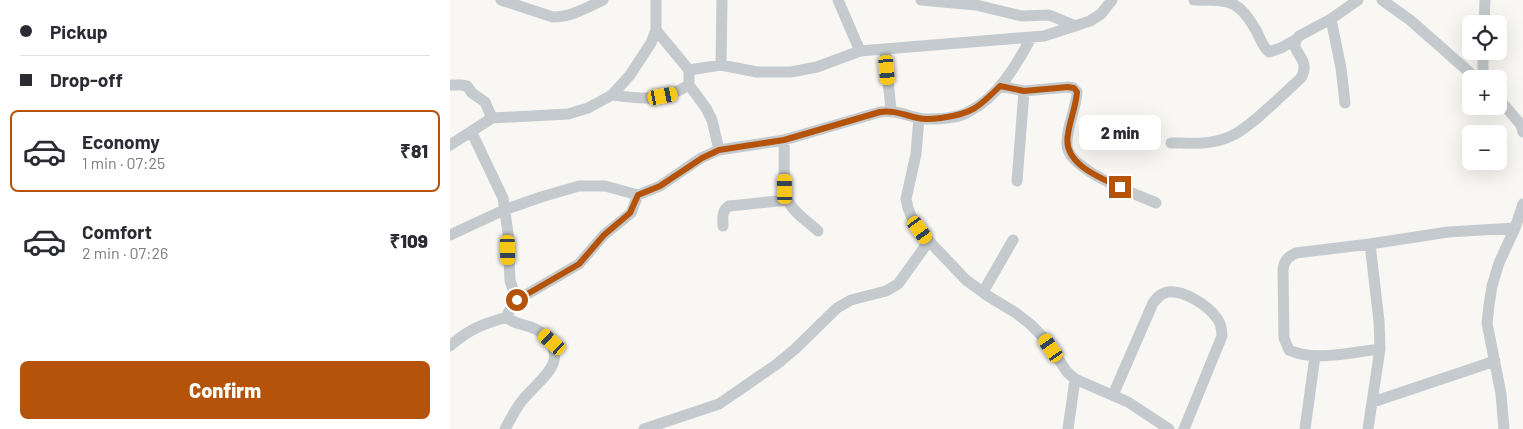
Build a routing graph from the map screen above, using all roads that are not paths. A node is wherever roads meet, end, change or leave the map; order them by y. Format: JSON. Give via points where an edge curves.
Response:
{"nodes":[{"id":1,"x":501,"y":0,"type":"edge"},
{"id":2,"x":603,"y":0,"type":"edge"},
{"id":3,"x":655,"y":0,"type":"edge"},
{"id":4,"x":722,"y":0,"type":"edge"},
{"id":5,"x":838,"y":0,"type":"edge"},
{"id":6,"x":921,"y":0,"type":"edge"},
{"id":7,"x":1112,"y":0,"type":"edge"},
{"id":8,"x":1194,"y":0,"type":"edge"},
{"id":9,"x":1358,"y":0,"type":"edge"},
{"id":10,"x":1382,"y":0,"type":"edge"},
{"id":11,"x":1485,"y":0,"type":"edge"},
{"id":12,"x":1484,"y":15,"type":"edge"},
{"id":13,"x":1331,"y":19,"type":"junction"},
{"id":14,"x":1076,"y":26,"type":"junction"},
{"id":15,"x":656,"y":30,"type":"junction"},
{"id":16,"x":1031,"y":38,"type":"junction"},
{"id":17,"x":1295,"y":40,"type":"junction"},
{"id":18,"x":885,"y":50,"type":"junction"},
{"id":19,"x":860,"y":51,"type":"junction"},
{"id":20,"x":721,"y":65,"type":"junction"},
{"id":21,"x":689,"y":70,"type":"junction"},
{"id":22,"x":1467,"y":70,"type":"edge"},
{"id":23,"x":450,"y":85,"type":"edge"},
{"id":24,"x":689,"y":85,"type":"junction"},
{"id":25,"x":1000,"y":86,"type":"junction"},
{"id":26,"x":1024,"y":91,"type":"junction"},
{"id":27,"x":612,"y":94,"type":"junction"},
{"id":28,"x":1345,"y":104,"type":"dead end"},
{"id":29,"x":1507,"y":108,"type":"edge"},
{"id":30,"x":891,"y":110,"type":"junction"},
{"id":31,"x":492,"y":118,"type":"junction"},
{"id":32,"x":919,"y":118,"type":"junction"},
{"id":33,"x":472,"y":132,"type":"junction"},
{"id":34,"x":1523,"y":132,"type":"edge"},
{"id":35,"x":784,"y":140,"type":"junction"},
{"id":36,"x":1170,"y":143,"type":"dead end"},
{"id":37,"x":450,"y":145,"type":"edge"},
{"id":38,"x":719,"y":150,"type":"junction"},
{"id":39,"x":1017,"y":180,"type":"dead end"},
{"id":40,"x":638,"y":195,"type":"junction"},
{"id":41,"x":788,"y":200,"type":"junction"},
{"id":42,"x":1156,"y":203,"type":"dead end"},
{"id":43,"x":1523,"y":204,"type":"edge"},
{"id":44,"x":504,"y":210,"type":"junction"},
{"id":45,"x":723,"y":226,"type":"dead end"},
{"id":46,"x":1515,"y":228,"type":"junction"},
{"id":47,"x":818,"y":231,"type":"dead end"},
{"id":48,"x":450,"y":235,"type":"edge"},
{"id":49,"x":1013,"y":240,"type":"dead end"},
{"id":50,"x":929,"y":241,"type":"junction"},
{"id":51,"x":1370,"y":244,"type":"junction"},
{"id":52,"x":983,"y":292,"type":"junction"},
{"id":53,"x":517,"y":300,"type":"junction"},
{"id":54,"x":507,"y":317,"type":"junction"},
{"id":55,"x":450,"y":346,"type":"edge"},
{"id":56,"x":1380,"y":350,"type":"junction"},
{"id":57,"x":1315,"y":356,"type":"junction"},
{"id":58,"x":1496,"y":361,"type":"junction"},
{"id":59,"x":1075,"y":379,"type":"junction"},
{"id":60,"x":1113,"y":395,"type":"junction"},
{"id":61,"x":1373,"y":402,"type":"junction"},
{"id":62,"x":505,"y":429,"type":"edge"},
{"id":63,"x":644,"y":429,"type":"edge"},
{"id":64,"x":1068,"y":429,"type":"edge"},
{"id":65,"x":1169,"y":429,"type":"edge"},
{"id":66,"x":1184,"y":429,"type":"edge"},
{"id":67,"x":1305,"y":429,"type":"edge"},
{"id":68,"x":1368,"y":429,"type":"edge"},
{"id":69,"x":1504,"y":429,"type":"edge"}],
"edges":[{"from":1,"to":2,"type":"street","via":[[552,17],[562,17]]},
{"from":3,"to":15,"type":"street"},
{"from":4,"to":20,"type":"street"},
{"from":5,"to":19,"type":"street"},
{"from":6,"to":14,"type":"street","via":[[976,5],[1022,16],[1049,15]]},
{"from":7,"to":14,"type":"street","via":[[1101,14]]},
{"from":8,"to":17,"type":"street","via":[[1226,0],[1241,7],[1269,52]]},
{"from":9,"to":13,"type":"street"},
{"from":10,"to":22,"type":"street"},
{"from":11,"to":12,"type":"street"},
{"from":13,"to":17,"type":"street"},
{"from":13,"to":28,"type":"street"},
{"from":14,"to":16,"type":"street"},
{"from":15,"to":21,"type":"street"},
{"from":15,"to":27,"type":"street","via":[[641,60]]},
{"from":16,"to":18,"type":"street"},
{"from":16,"to":25,"type":"street"},
{"from":17,"to":36,"type":"street","via":[[1294,46],[1305,65],[1301,78],[1240,132],[1228,138],[1197,144]]},
{"from":18,"to":19,"type":"street"},
{"from":18,"to":30,"type":"street"},
{"from":19,"to":20,"type":"street","via":[[817,68],[791,72],[757,72]]},
{"from":20,"to":21,"type":"street"},
{"from":21,"to":24,"type":"street"},
{"from":23,"to":31,"type":"street","via":[[467,86],[485,102]]},
{"from":24,"to":27,"type":"street","via":[[673,94],[653,98]]},
{"from":24,"to":38,"type":"street","via":[[712,120]]},
{"from":25,"to":26,"type":"street"},
{"from":25,"to":32,"type":"street","via":[[981,105],[964,114]]},
{"from":26,"to":39,"type":"street"},
{"from":26,"to":42,"type":"street","via":[[1074,88],[1077,92],[1066,148],[1070,155],[1102,179]]},
{"from":27,"to":31,"type":"street","via":[[588,108],[568,114]]},
{"from":29,"to":34,"type":"street"},
{"from":30,"to":32,"type":"street"},
{"from":30,"to":35,"type":"street"},
{"from":31,"to":33,"type":"street"},
{"from":32,"to":50,"type":"street","via":[[916,154],[906,199],[912,218]]},
{"from":33,"to":37,"type":"street"},
{"from":33,"to":44,"type":"street","via":[[500,190]]},
{"from":35,"to":38,"type":"street"},
{"from":35,"to":41,"type":"street"},
{"from":38,"to":40,"type":"street","via":[[660,186]]},
{"from":40,"to":44,"type":"street","via":[[605,186],[579,186]]},
{"from":40,"to":53,"type":"street","via":[[630,213],[604,235],[579,264]]},
{"from":41,"to":45,"type":"street","via":[[730,206],[722,214]]},
{"from":41,"to":47,"type":"street"},
{"from":43,"to":46,"type":"street"},
{"from":44,"to":48,"type":"street"},
{"from":44,"to":53,"type":"street","via":[[510,280]]},
{"from":46,"to":51,"type":"street","via":[[1448,232]]},
{"from":46,"to":58,"type":"street","via":[[1499,263],[1489,304],[1488,323]]},
{"from":49,"to":52,"type":"street"},
{"from":50,"to":52,"type":"street","via":[[966,280]]},
{"from":50,"to":63,"type":"street","via":[[898,284],[886,291],[851,300],[838,308],[777,364],[719,404]]},
{"from":51,"to":56,"type":"street"},
{"from":51,"to":57,"type":"street","via":[[1296,252],[1284,262],[1285,345],[1296,354]]},
{"from":52,"to":59,"type":"street","via":[[1030,324]]},
{"from":53,"to":54,"type":"street"},
{"from":54,"to":55,"type":"street","via":[[468,331]]},
{"from":54,"to":62,"type":"street","via":[[512,322],[537,329],[552,342],[555,353],[548,373],[521,402]]},
{"from":56,"to":57,"type":"street"},
{"from":56,"to":61,"type":"street"},
{"from":57,"to":67,"type":"street"},
{"from":58,"to":61,"type":"street"},
{"from":58,"to":69,"type":"street"},
{"from":59,"to":60,"type":"street"},
{"from":59,"to":64,"type":"street"},
{"from":60,"to":65,"type":"street"},
{"from":60,"to":66,"type":"street","via":[[1158,296],[1168,292],[1187,294],[1216,317],[1222,327],[1222,336]]},
{"from":61,"to":68,"type":"street"}]}
